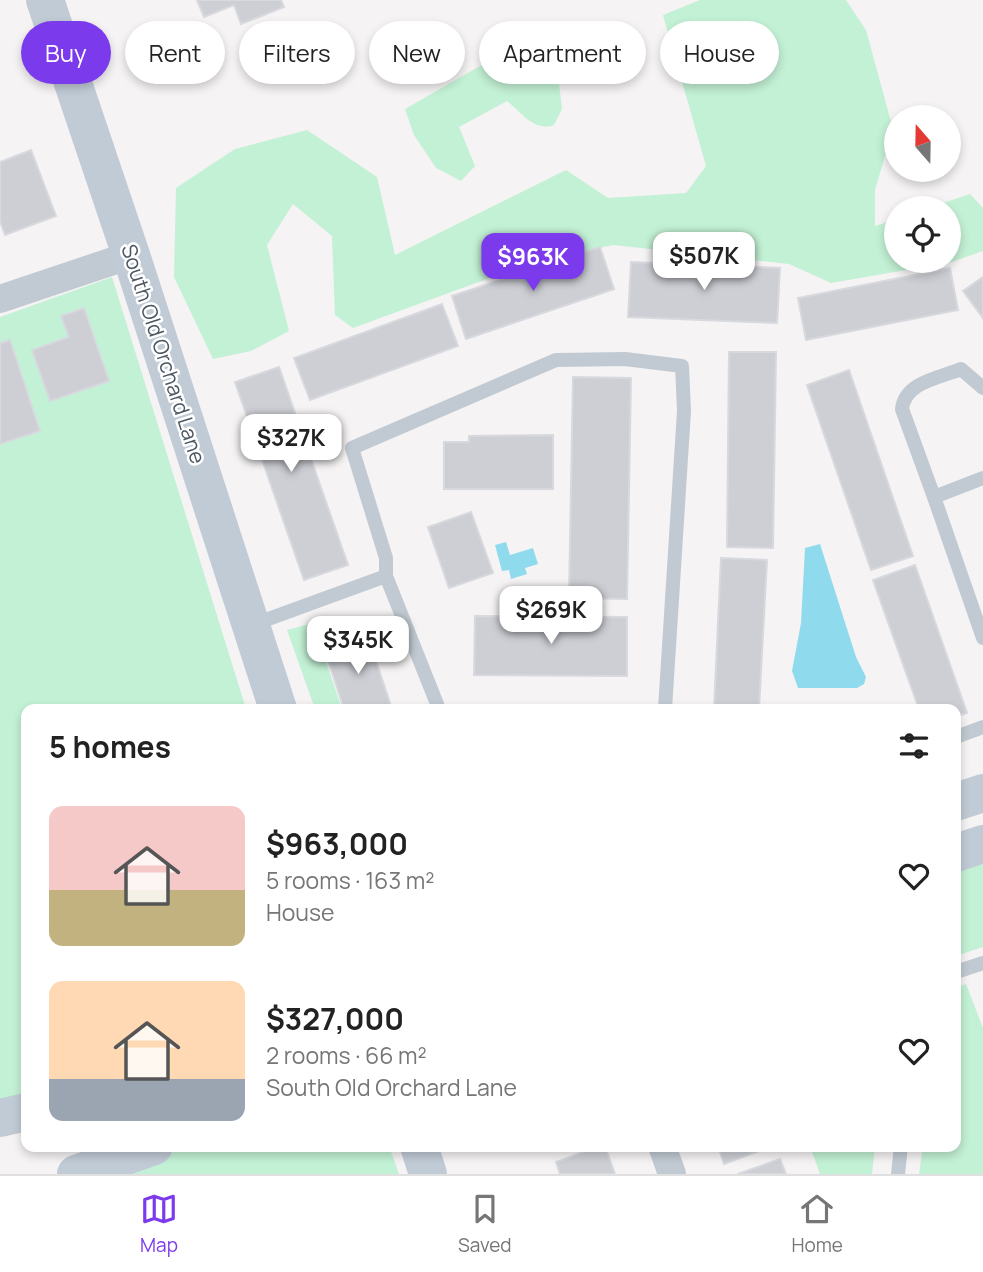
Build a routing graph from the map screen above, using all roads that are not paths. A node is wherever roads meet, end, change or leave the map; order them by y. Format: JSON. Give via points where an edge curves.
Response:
{"nodes":[{"id":1,"x":45,"y":0,"type":"edge"},
{"id":2,"x":131,"y":255,"type":"junction"},
{"id":3,"x":0,"y":299,"type":"edge"},
{"id":4,"x":983,"y":388,"type":"edge"},
{"id":5,"x":983,"y":478,"type":"edge"},
{"id":6,"x":934,"y":497,"type":"junction"},
{"id":7,"x":386,"y":576,"type":"junction"},
{"id":8,"x":251,"y":625,"type":"junction"},
{"id":9,"x":983,"y":638,"type":"edge"},
{"id":10,"x":276,"y":704,"type":"edge"},
{"id":11,"x":437,"y":704,"type":"edge"},
{"id":12,"x":665,"y":704,"type":"edge"},
{"id":13,"x":983,"y":727,"type":"edge"},
{"id":14,"x":961,"y":735,"type":"edge"},
{"id":15,"x":983,"y":793,"type":"edge"},
{"id":16,"x":961,"y":800,"type":"edge"},
{"id":17,"x":983,"y":844,"type":"edge"},
{"id":18,"x":961,"y":851,"type":"edge"},
{"id":19,"x":983,"y":963,"type":"edge"},
{"id":20,"x":961,"y":970,"type":"edge"},
{"id":21,"x":21,"y":1113,"type":"edge"},
{"id":22,"x":0,"y":1118,"type":"edge"},
{"id":23,"x":137,"y":1152,"type":"edge"},
{"id":24,"x":421,"y":1152,"type":"edge"},
{"id":25,"x":435,"y":1152,"type":"edge"},
{"id":26,"x":664,"y":1152,"type":"edge"},
{"id":27,"x":900,"y":1152,"type":"edge"},
{"id":28,"x":76,"y":1174,"type":"edge"},
{"id":29,"x":430,"y":1174,"type":"edge"},
{"id":30,"x":672,"y":1174,"type":"edge"},
{"id":31,"x":898,"y":1174,"type":"edge"}],
"edges":[{"from":1,"to":2,"type":"street","name":"South Old Orchard Lane"},
{"from":2,"to":3,"type":"street"},
{"from":2,"to":8,"type":"street","name":"South Old Orchard Lane"},
{"from":4,"to":6,"type":"lane","via":[[961,369],[912,389],[904,398],[902,409]]},
{"from":5,"to":6,"type":"lane"},
{"from":6,"to":9,"type":"lane"},
{"from":7,"to":8,"type":"lane"},
{"from":7,"to":11,"type":"lane"},
{"from":7,"to":12,"type":"lane","via":[[386,558],[352,448],[556,360],[625,359],[682,366],[684,411]]},
{"from":8,"to":10,"type":"street","name":"South Old Orchard Lane"},
{"from":13,"to":14,"type":"lane"},
{"from":15,"to":16,"type":"street"},
{"from":17,"to":18,"type":"street"},
{"from":19,"to":20,"type":"lane"},
{"from":21,"to":22,"type":"street"},
{"from":23,"to":28,"type":"street"},
{"from":24,"to":29,"type":"street"},
{"from":25,"to":29,"type":"street"},
{"from":26,"to":30,"type":"street"},
{"from":27,"to":31,"type":"lane"}]}
